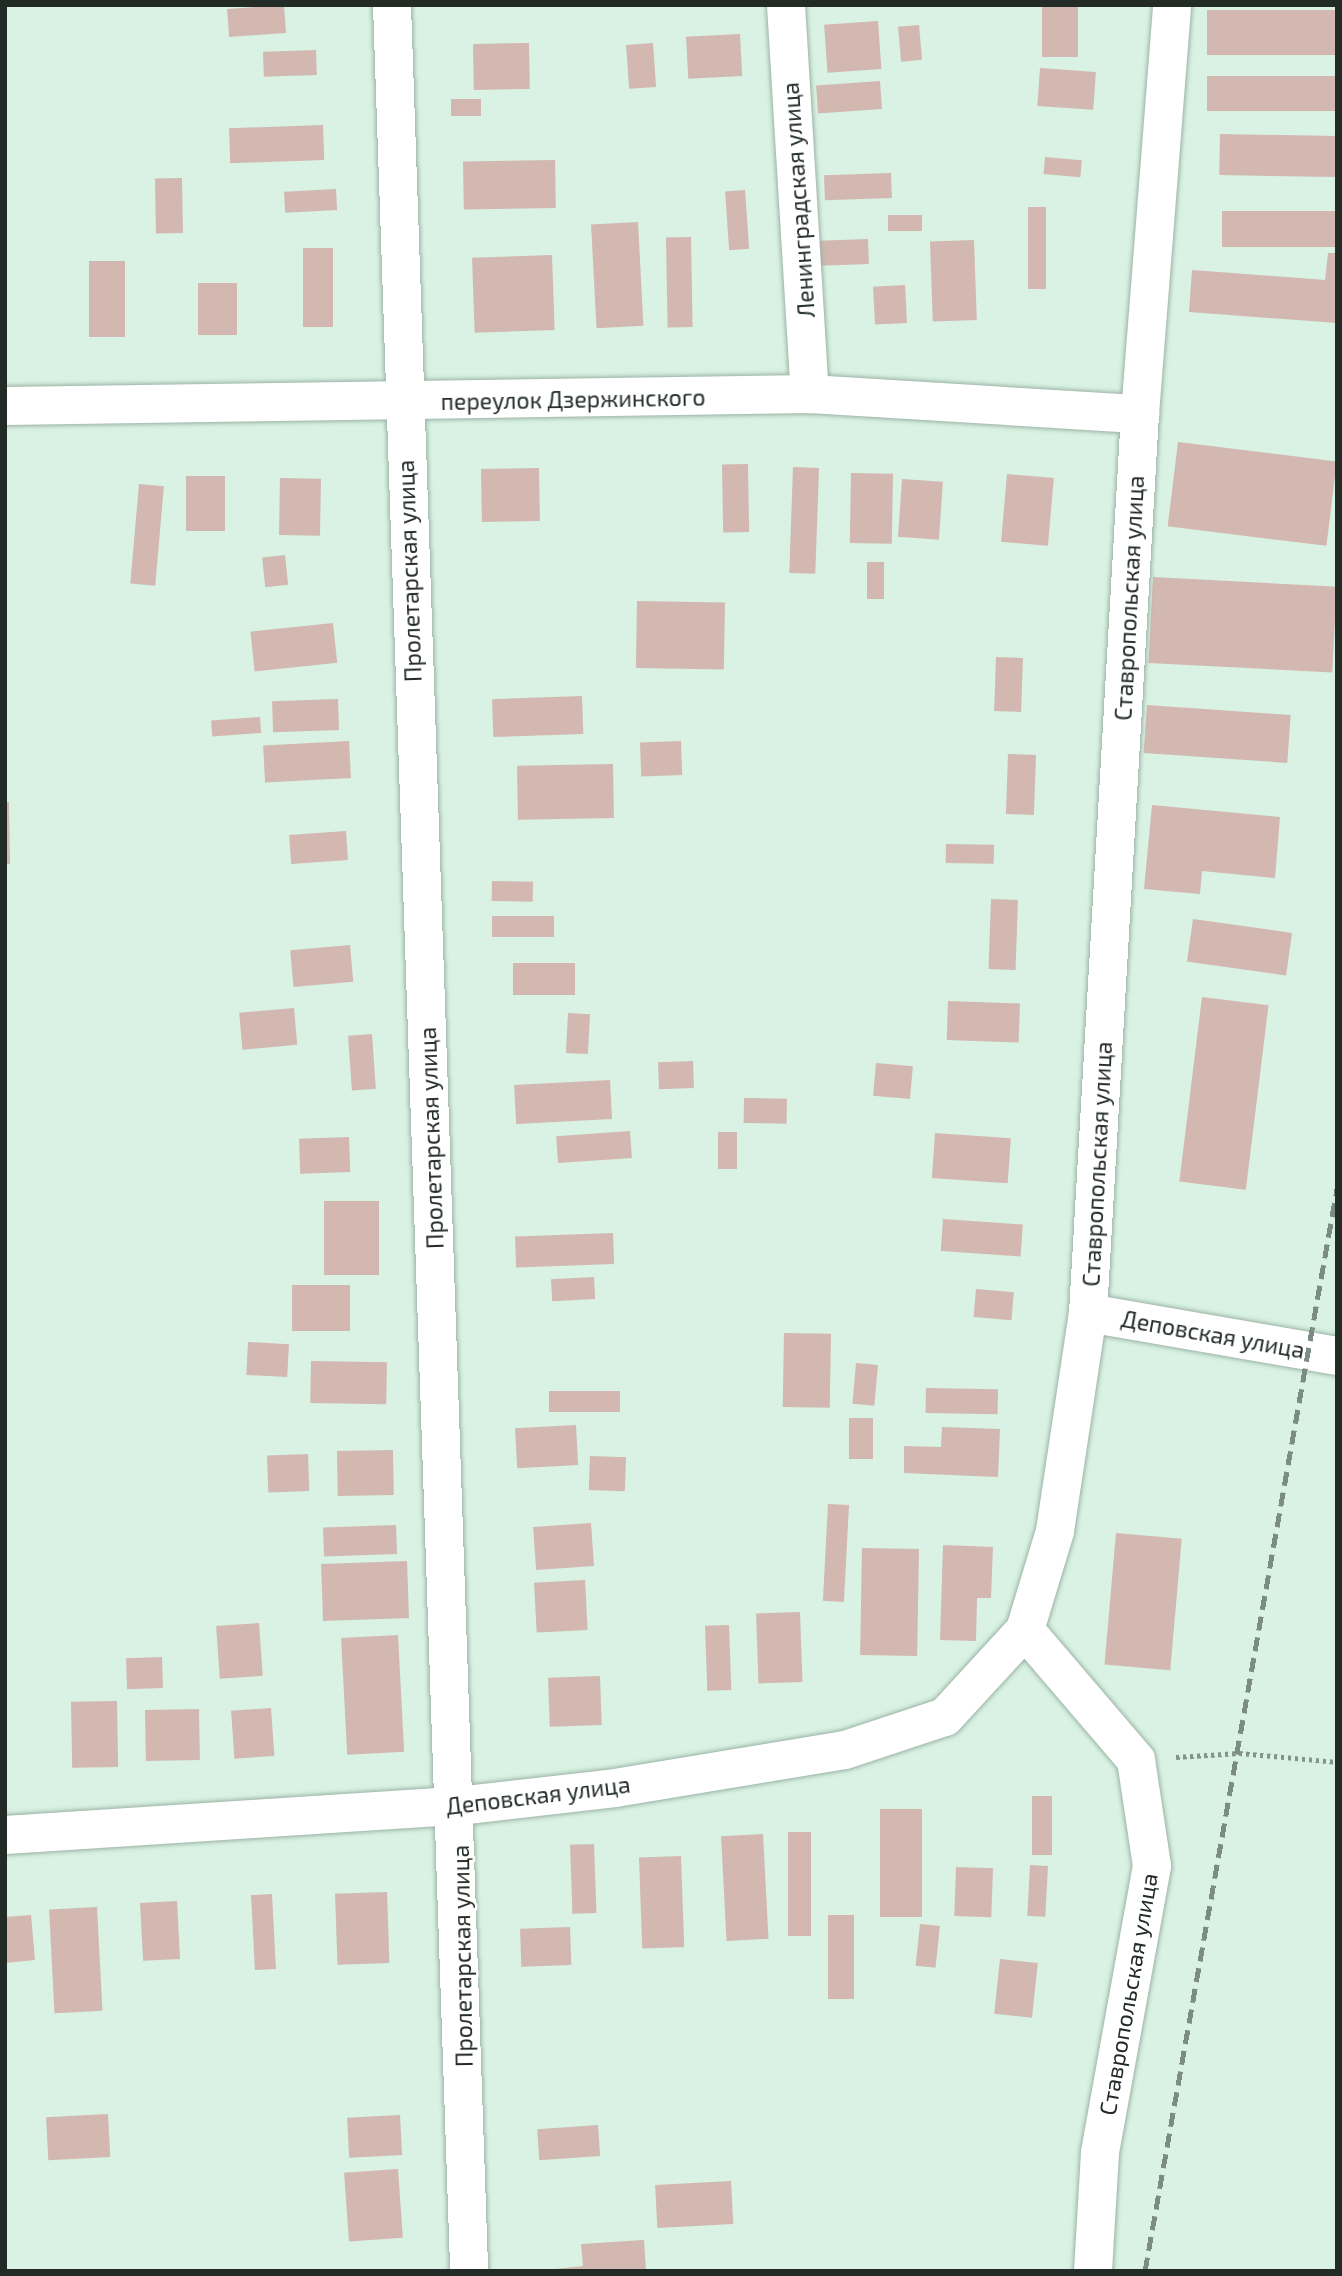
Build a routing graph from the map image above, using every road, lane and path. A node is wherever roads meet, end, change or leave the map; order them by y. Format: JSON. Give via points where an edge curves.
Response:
{"nodes":[{"id":1,"x":392,"y":5,"type":"edge"},
{"id":2,"x":786,"y":5,"type":"edge"},
{"id":3,"x":1172,"y":5,"type":"edge"},
{"id":4,"x":810,"y":394,"type":"junction"},
{"id":5,"x":402,"y":401,"type":"junction"},
{"id":6,"x":5,"y":406,"type":"edge"},
{"id":7,"x":1140,"y":414,"type":"junction"},
{"id":8,"x":1088,"y":1313,"type":"junction"},
{"id":9,"x":1337,"y":1356,"type":"edge"},
{"id":10,"x":1025,"y":1630,"type":"junction"},
{"id":11,"x":1136,"y":1760,"type":"junction"},
{"id":12,"x":1337,"y":1762,"type":"edge"},
{"id":13,"x":458,"y":1806,"type":"junction"},
{"id":14,"x":5,"y":1835,"type":"edge"},
{"id":15,"x":469,"y":2271,"type":"edge"},
{"id":16,"x":1093,"y":2271,"type":"edge"}],
"edges":[{"from":1,"to":5,"type":"street","name":"Пролетарская улица"},
{"from":2,"to":4,"type":"street","name":"Ленинградская улица"},
{"from":3,"to":7,"type":"street","name":"Ставропольская улица"},
{"from":4,"to":5,"type":"street","name":"переулок Дзержинского"},
{"from":4,"to":7,"type":"street","name":"переулок Дзержинского"},
{"from":5,"to":6,"type":"street","name":"переулок Дзержинского"},
{"from":5,"to":13,"type":"street","name":"Пролетарская улица"},
{"from":7,"to":8,"type":"street","name":"Ставропольская улица"},
{"from":8,"to":9,"type":"street","name":"Деповская улица"},
{"from":8,"to":10,"type":"street","name":"Ставропольская улица","via":[[1055,1531]]},
{"from":10,"to":11,"type":"street"},
{"from":10,"to":13,"type":"street","name":"Деповская улица","via":[[945,1717],[845,1750]]},
{"from":11,"to":12,"type":"path","via":[[1239,1753]]},
{"from":11,"to":16,"type":"street","name":"Ставропольская улица","via":[[1152,1866],[1100,2153]]},
{"from":13,"to":14,"type":"street","name":"Деповская улица"},
{"from":13,"to":15,"type":"street","name":"Пролетарская улица"}]}
